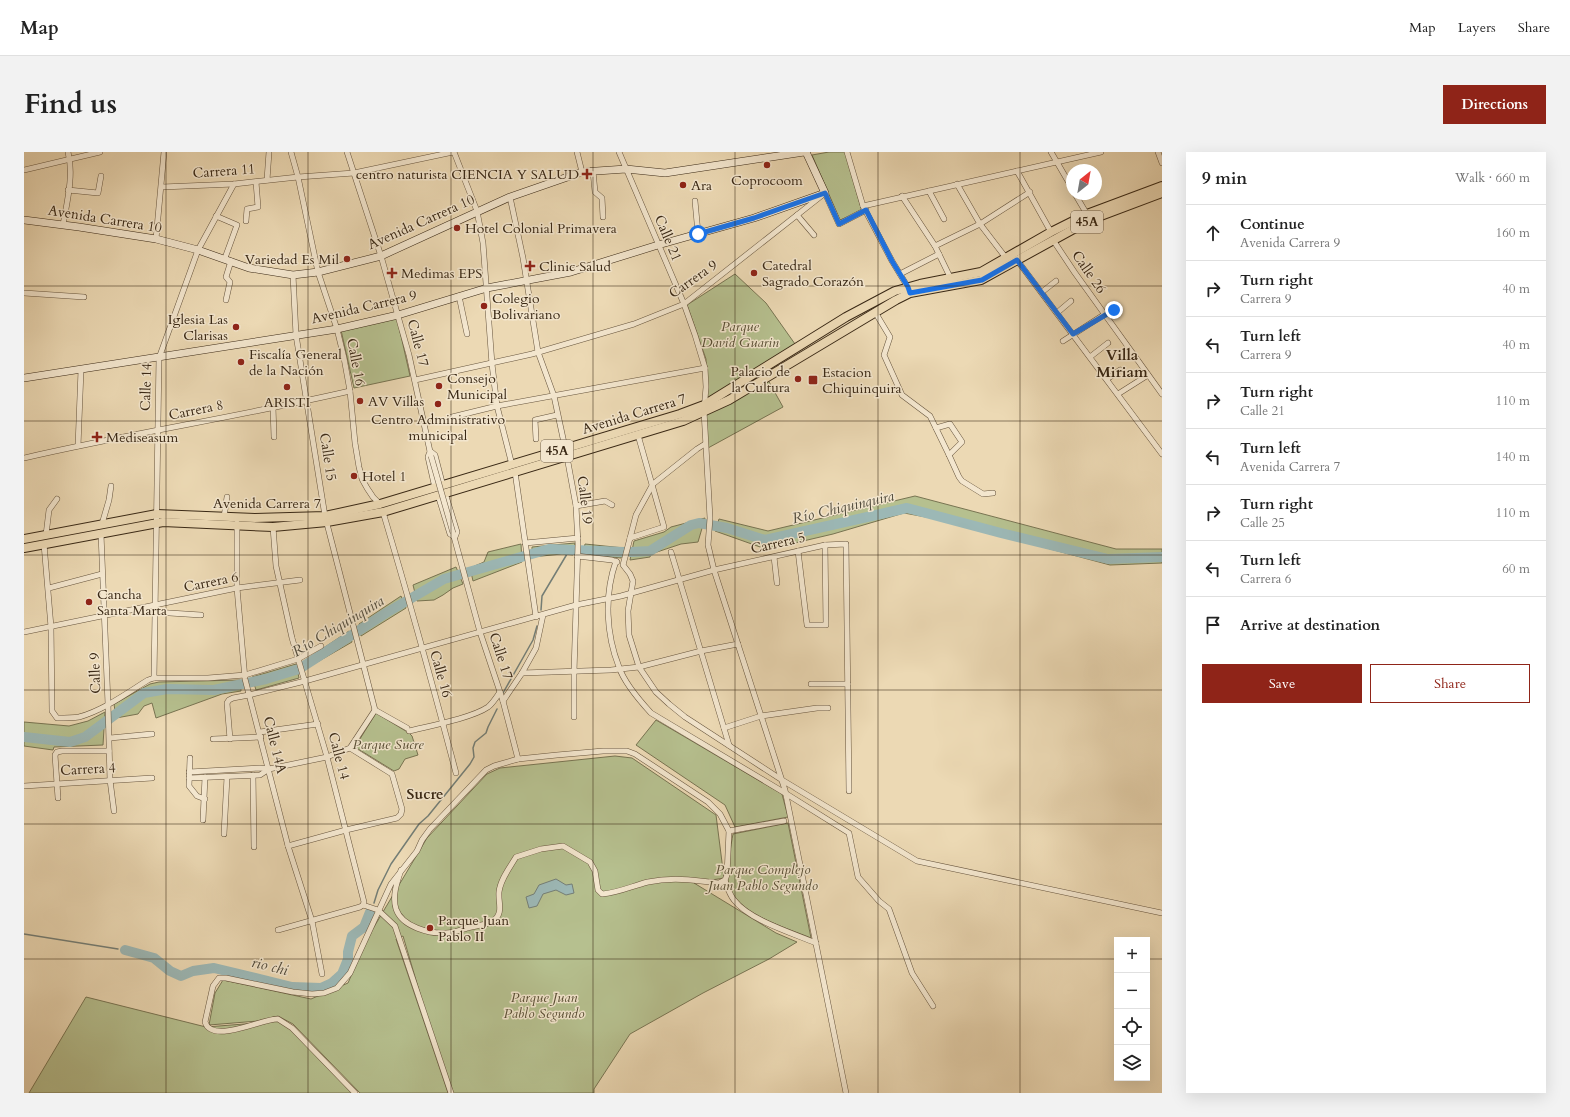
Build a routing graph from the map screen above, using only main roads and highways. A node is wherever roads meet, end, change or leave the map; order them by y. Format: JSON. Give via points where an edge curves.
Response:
{"nodes":[{"id":1,"x":1162,"y":193,"type":"edge"},
{"id":2,"x":1052,"y":236,"type":"junction"},
{"id":3,"x":909,"y":290,"type":"junction"},
{"id":4,"x":704,"y":408,"type":"junction"},
{"id":5,"x":513,"y":469,"type":"junction"},
{"id":6,"x":326,"y":519,"type":"junction"},
{"id":7,"x":237,"y":521,"type":"junction"},
{"id":8,"x":24,"y":539,"type":"edge"},
{"id":9,"x":24,"y":548,"type":"edge"}],
"edges":[{"from":1,"to":2,"type":"main road","name":"Avenida Carrera 7","number":"45A","via":[[1089,217]]},
{"from":2,"to":3,"type":"main road","name":"Avenida Carrera 7","number":"45A","via":[[981,272],[920,284]]},
{"from":2,"to":3,"type":"main road","name":"Avenida Carrera 7","number":"45A","via":[[982,280]]},
{"from":3,"to":4,"type":"main road","name":"Avenida Carrera 7","number":"45A","via":[[729,400]]},
{"from":3,"to":4,"type":"main road","name":"Avenida Carrera 7","number":"45A","via":[[895,291],[846,317]]},
{"from":4,"to":5,"type":"main road","name":"Avenida Carrera 7","number":"45A","via":[[565,448]]},
{"from":4,"to":5,"type":"main road","name":"Avenida Carrera 7","number":"45A","via":[[684,421],[567,457]]},
{"from":5,"to":6,"type":"main road","name":"Avenida Carrera 7","number":"45A","via":[[382,508]]},
{"from":6,"to":7,"type":"main road","name":"Avenida Carrera 7","number":"45A","via":[[272,518]]},
{"from":6,"to":7,"type":"main road","name":"Avenida Carrera 7","number":"45A","via":[[273,528]]},
{"from":7,"to":8,"type":"main road","name":"Avenida Carrera 7","number":"45A","via":[[224,517],[157,514]]},
{"from":7,"to":9,"type":"main road","name":"Avenida Carrera 7","number":"45A","via":[[163,522]]}]}
